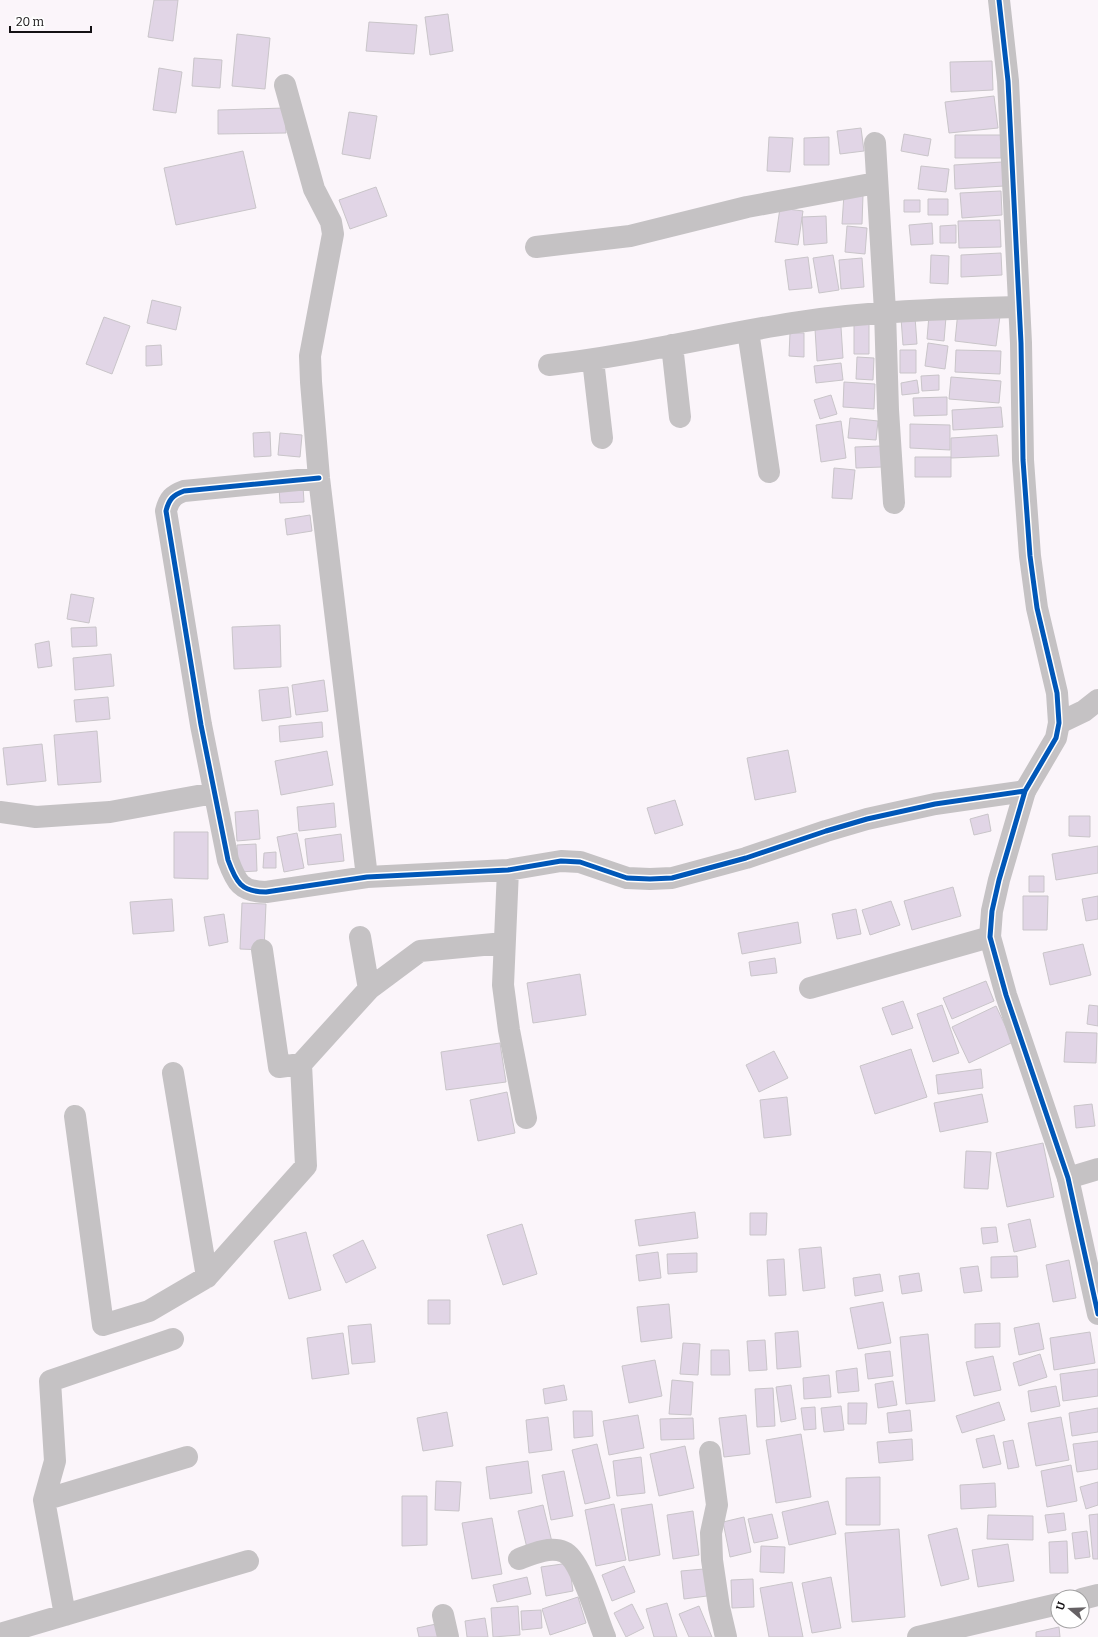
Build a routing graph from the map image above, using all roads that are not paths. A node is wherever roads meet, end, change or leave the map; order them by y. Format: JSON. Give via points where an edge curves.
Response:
{"nodes":[{"id":1,"x":999,"y":0,"type":"edge"},
{"id":2,"x":285,"y":85,"type":"dead end"},
{"id":3,"x":875,"y":143,"type":"dead end"},
{"id":4,"x":876,"y":183,"type":"junction"},
{"id":5,"x":536,"y":247,"type":"dead end"},
{"id":6,"x":1019,"y":306,"type":"junction"},
{"id":7,"x":885,"y":311,"type":"junction"},
{"id":8,"x":748,"y":331,"type":"junction"},
{"id":9,"x":672,"y":345,"type":"junction"},
{"id":10,"x":594,"y":360,"type":"junction"},
{"id":11,"x":549,"y":365,"type":"dead end"},
{"id":12,"x":680,"y":417,"type":"dead end"},
{"id":13,"x":602,"y":438,"type":"dead end"},
{"id":14,"x":769,"y":472,"type":"dead end"},
{"id":15,"x":319,"y":478,"type":"junction"},
{"id":16,"x":894,"y":503,"type":"dead end"},
{"id":17,"x":1098,"y":700,"type":"edge"},
{"id":18,"x":1059,"y":723,"type":"junction"},
{"id":19,"x":1025,"y":791,"type":"junction"},
{"id":20,"x":214,"y":793,"type":"junction"},
{"id":21,"x":0,"y":812,"type":"edge"},
{"id":22,"x":508,"y":870,"type":"junction"},
{"id":23,"x":367,"y":877,"type":"junction"},
{"id":24,"x":360,"y":937,"type":"dead end"},
{"id":25,"x":990,"y":937,"type":"junction"},
{"id":26,"x":504,"y":943,"type":"junction"},
{"id":27,"x":262,"y":950,"type":"dead end"},
{"id":28,"x":369,"y":988,"type":"junction"},
{"id":29,"x":810,"y":988,"type":"dead end"},
{"id":30,"x":301,"y":1064,"type":"junction"},
{"id":31,"x":173,"y":1073,"type":"dead end"},
{"id":32,"x":75,"y":1116,"type":"dead end"},
{"id":33,"x":526,"y":1118,"type":"dead end"},
{"id":34,"x":1098,"y":1169,"type":"edge"},
{"id":35,"x":1068,"y":1178,"type":"junction"},
{"id":36,"x":206,"y":1277,"type":"junction"},
{"id":37,"x":1098,"y":1314,"type":"edge"},
{"id":38,"x":173,"y":1338,"type":"dead end"},
{"id":39,"x":710,"y":1452,"type":"dead end"},
{"id":40,"x":188,"y":1457,"type":"dead end"},
{"id":41,"x":44,"y":1500,"type":"junction"},
{"id":42,"x":519,"y":1559,"type":"dead end"},
{"id":43,"x":248,"y":1561,"type":"dead end"},
{"id":44,"x":1050,"y":1606,"type":"edge"},
{"id":45,"x":65,"y":1615,"type":"junction"},
{"id":46,"x":443,"y":1615,"type":"dead end"},
{"id":47,"x":0,"y":1634,"type":"edge"},
{"id":48,"x":448,"y":1637,"type":"edge"},
{"id":49,"x":605,"y":1637,"type":"edge"},
{"id":50,"x":726,"y":1637,"type":"edge"},
{"id":51,"x":918,"y":1637,"type":"edge"}],
"edges":[{"from":1,"to":6,"type":"street","via":[[1008,81]]},
{"from":2,"to":15,"type":"street","via":[[314,188],[331,222],[333,234],[310,356]]},
{"from":3,"to":4,"type":"street"},
{"from":4,"to":5,"type":"street","via":[[747,207],[630,236]]},
{"from":4,"to":7,"type":"street"},
{"from":6,"to":7,"type":"street"},
{"from":6,"to":18,"type":"street","via":[[1023,460],[1030,556],[1037,608],[1057,694]]},
{"from":7,"to":8,"type":"street"},
{"from":7,"to":16,"type":"street"},
{"from":8,"to":9,"type":"street"},
{"from":8,"to":14,"type":"street"},
{"from":9,"to":10,"type":"street"},
{"from":9,"to":12,"type":"street"},
{"from":10,"to":11,"type":"street"},
{"from":10,"to":13,"type":"street"},
{"from":15,"to":20,"type":"street","via":[[184,491],[176,494],[168,502],[167,525]]},
{"from":15,"to":23,"type":"street"},
{"from":17,"to":18,"type":"street"},
{"from":18,"to":19,"type":"street","via":[[1056,738]]},
{"from":19,"to":22,"type":"street","via":[[935,804],[867,819],[826,830],[746,858],[672,878],[627,878],[580,862],[561,861]]},
{"from":19,"to":25,"type":"street","via":[[997,888]]},
{"from":20,"to":21,"type":"street","via":[[110,812],[36,817]]},
{"from":20,"to":23,"type":"street","via":[[228,860],[235,879],[244,887],[254,892],[266,892]]},
{"from":22,"to":23,"type":"street"},
{"from":22,"to":26,"type":"street"},
{"from":24,"to":28,"type":"street"},
{"from":25,"to":29,"type":"street"},
{"from":25,"to":35,"type":"street","via":[[1006,996]]},
{"from":26,"to":28,"type":"street","via":[[420,951]]},
{"from":26,"to":33,"type":"street","via":[[503,985]]},
{"from":27,"to":30,"type":"street","via":[[279,1067]]},
{"from":28,"to":30,"type":"street"},
{"from":30,"to":36,"type":"street","via":[[306,1166]]},
{"from":31,"to":36,"type":"street"},
{"from":32,"to":36,"type":"street","via":[[103,1325],[149,1311]]},
{"from":34,"to":35,"type":"street"},
{"from":35,"to":37,"type":"street"},
{"from":38,"to":41,"type":"street","via":[[50,1381],[55,1462]]},
{"from":39,"to":50,"type":"street","via":[[718,1504],[711,1533],[712,1560]]},
{"from":40,"to":41,"type":"street"},
{"from":41,"to":45,"type":"street"},
{"from":42,"to":49,"type":"street","via":[[547,1551],[564,1552],[571,1556],[579,1568]]},
{"from":43,"to":45,"type":"street"},
{"from":44,"to":51,"type":"street"},
{"from":45,"to":47,"type":"street"},
{"from":46,"to":48,"type":"street"}]}
